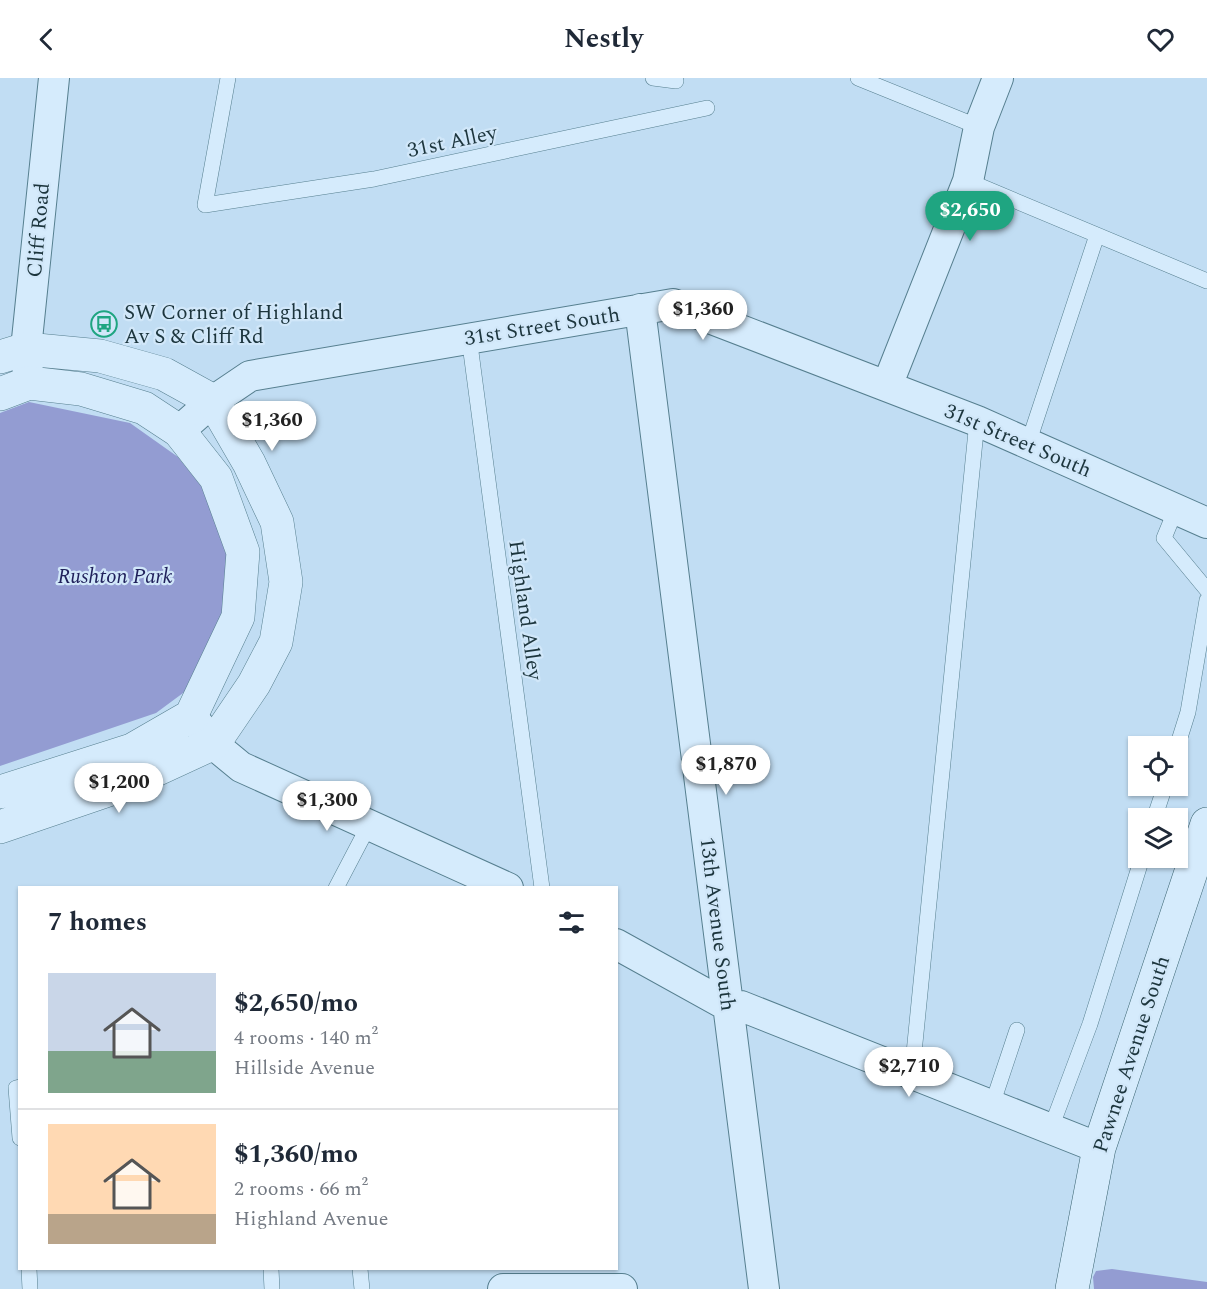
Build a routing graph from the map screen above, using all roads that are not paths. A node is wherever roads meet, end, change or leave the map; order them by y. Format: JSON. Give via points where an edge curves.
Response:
{"nodes":[{"id":1,"x":54,"y":78,"type":"edge"},
{"id":2,"x":228,"y":78,"type":"edge"},
{"id":3,"x":653,"y":78,"type":"edge"},
{"id":4,"x":858,"y":78,"type":"edge"},
{"id":5,"x":998,"y":78,"type":"edge"},
{"id":6,"x":676,"y":81,"type":"dead end"},
{"id":7,"x":707,"y":108,"type":"dead end"},
{"id":8,"x":979,"y":127,"type":"junction"},
{"id":9,"x":968,"y":181,"type":"junction"},
{"id":10,"x":1097,"y":235,"type":"junction"},
{"id":11,"x":1207,"y":280,"type":"edge"},
{"id":12,"x":640,"y":309,"type":"junction"},
{"id":13,"x":468,"y":337,"type":"junction"},
{"id":14,"x":13,"y":353,"type":"edge"},
{"id":15,"x":887,"y":386,"type":"junction"},
{"id":16,"x":14,"y":389,"type":"edge"},
{"id":17,"x":213,"y":401,"type":"junction"},
{"id":18,"x":977,"y":421,"type":"junction"},
{"id":19,"x":178,"y":431,"type":"junction"},
{"id":20,"x":1028,"y":444,"type":"junction"},
{"id":21,"x":1176,"y":509,"type":"junction"},
{"id":22,"x":1207,"y":523,"type":"edge"},
{"id":23,"x":1207,"y":590,"type":"edge"},
{"id":24,"x":1207,"y":600,"type":"edge"},
{"id":25,"x":191,"y":716,"type":"junction"},
{"id":26,"x":1180,"y":736,"type":"edge"},
{"id":27,"x":214,"y":742,"type":"junction"},
{"id":28,"x":0,"y":792,"type":"edge"},
{"id":29,"x":1207,"y":824,"type":"edge"},
{"id":30,"x":369,"y":825,"type":"junction"},
{"id":31,"x":0,"y":827,"type":"edge"},
{"id":32,"x":1139,"y":868,"type":"edge"},
{"id":33,"x":337,"y":886,"type":"edge"},
{"id":34,"x":504,"y":886,"type":"edge"},
{"id":35,"x":542,"y":886,"type":"edge"},
{"id":36,"x":618,"y":945,"type":"edge"},
{"id":37,"x":728,"y":1006,"type":"junction"},
{"id":38,"x":1017,"y":1029,"type":"dead end"},
{"id":39,"x":912,"y":1073,"type":"junction"},
{"id":40,"x":18,"y":1088,"type":"edge"},
{"id":41,"x":992,"y":1106,"type":"junction"},
{"id":42,"x":18,"y":1113,"type":"edge"},
{"id":43,"x":1051,"y":1128,"type":"junction"},
{"id":44,"x":1099,"y":1148,"type":"junction"},
{"id":45,"x":29,"y":1270,"type":"edge"},
{"id":46,"x":272,"y":1270,"type":"edge"},
{"id":47,"x":360,"y":1270,"type":"edge"},
{"id":48,"x":518,"y":1284,"type":"edge"},
{"id":49,"x":30,"y":1289,"type":"edge"},
{"id":50,"x":272,"y":1289,"type":"edge"},
{"id":51,"x":362,"y":1289,"type":"edge"},
{"id":52,"x":622,"y":1289,"type":"edge"},
{"id":53,"x":764,"y":1289,"type":"edge"},
{"id":54,"x":1072,"y":1289,"type":"edge"}],
"edges":[{"from":1,"to":14,"type":"street","name":"Cliff Road"},
{"from":2,"to":7,"type":"lane","name":"31st Alley","via":[[205,206],[374,179]]},
{"from":3,"to":6,"type":"lane"},
{"from":4,"to":8,"type":"lane"},
{"from":5,"to":8,"type":"street"},
{"from":8,"to":9,"type":"street"},
{"from":9,"to":10,"type":"lane"},
{"from":9,"to":15,"type":"street"},
{"from":10,"to":11,"type":"lane"},
{"from":10,"to":20,"type":"lane"},
{"from":12,"to":13,"type":"street","name":"31st Street South"},
{"from":12,"to":15,"type":"street","name":"31st Street South","via":[[673,304]]},
{"from":12,"to":37,"type":"street","name":"13th Avenue South"},
{"from":13,"to":17,"type":"street","name":"31st Street South","via":[[250,376]]},
{"from":13,"to":35,"type":"lane","name":"Highland Alley"},
{"from":14,"to":16,"type":"street","name":"Cliff Road"},
{"from":14,"to":17,"type":"street","via":[[100,356],[164,374]]},
{"from":15,"to":18,"type":"street","name":"31st Street South"},
{"from":16,"to":19,"type":"street","via":[[81,389],[144,408]]},
{"from":17,"to":19,"type":"street","name":"31st Street South"},
{"from":17,"to":27,"type":"street","via":[[277,522],[286,582],[276,642],[254,684]]},
{"from":18,"to":20,"type":"street","name":"31st Street South"},
{"from":18,"to":39,"type":"lane"},
{"from":19,"to":25,"type":"street","via":[[216,478],[243,552],[238,617]]},
{"from":20,"to":21,"type":"street","name":"31st Street South"},
{"from":21,"to":22,"type":"street","name":"31st Street South"},
{"from":21,"to":23,"type":"lane","via":[[1164,538]]},
{"from":24,"to":26,"type":"lane"},
{"from":25,"to":27,"type":"street"},
{"from":25,"to":28,"type":"street","via":[[132,750]]},
{"from":27,"to":30,"type":"street","via":[[241,767]]},
{"from":27,"to":31,"type":"street","via":[[123,785]]},
{"from":29,"to":44,"type":"street","name":"Pawnee Avenue South"},
{"from":30,"to":33,"type":"lane"},
{"from":30,"to":34,"type":"street"},
{"from":32,"to":43,"type":"lane","via":[[1090,1024]]},
{"from":36,"to":37,"type":"street"},
{"from":37,"to":39,"type":"street","via":[[741,1006]]},
{"from":37,"to":53,"type":"street","name":"13th Avenue South"},
{"from":38,"to":41,"type":"lane"},
{"from":39,"to":41,"type":"street"},
{"from":40,"to":42,"type":"lane"},
{"from":41,"to":43,"type":"street"},
{"from":43,"to":44,"type":"street"},
{"from":44,"to":54,"type":"street","name":"Pawnee Avenue South"},
{"from":45,"to":49,"type":"lane"},
{"from":46,"to":50,"type":"lane"},
{"from":47,"to":51,"type":"lane"},
{"from":48,"to":52,"type":"street"}]}
